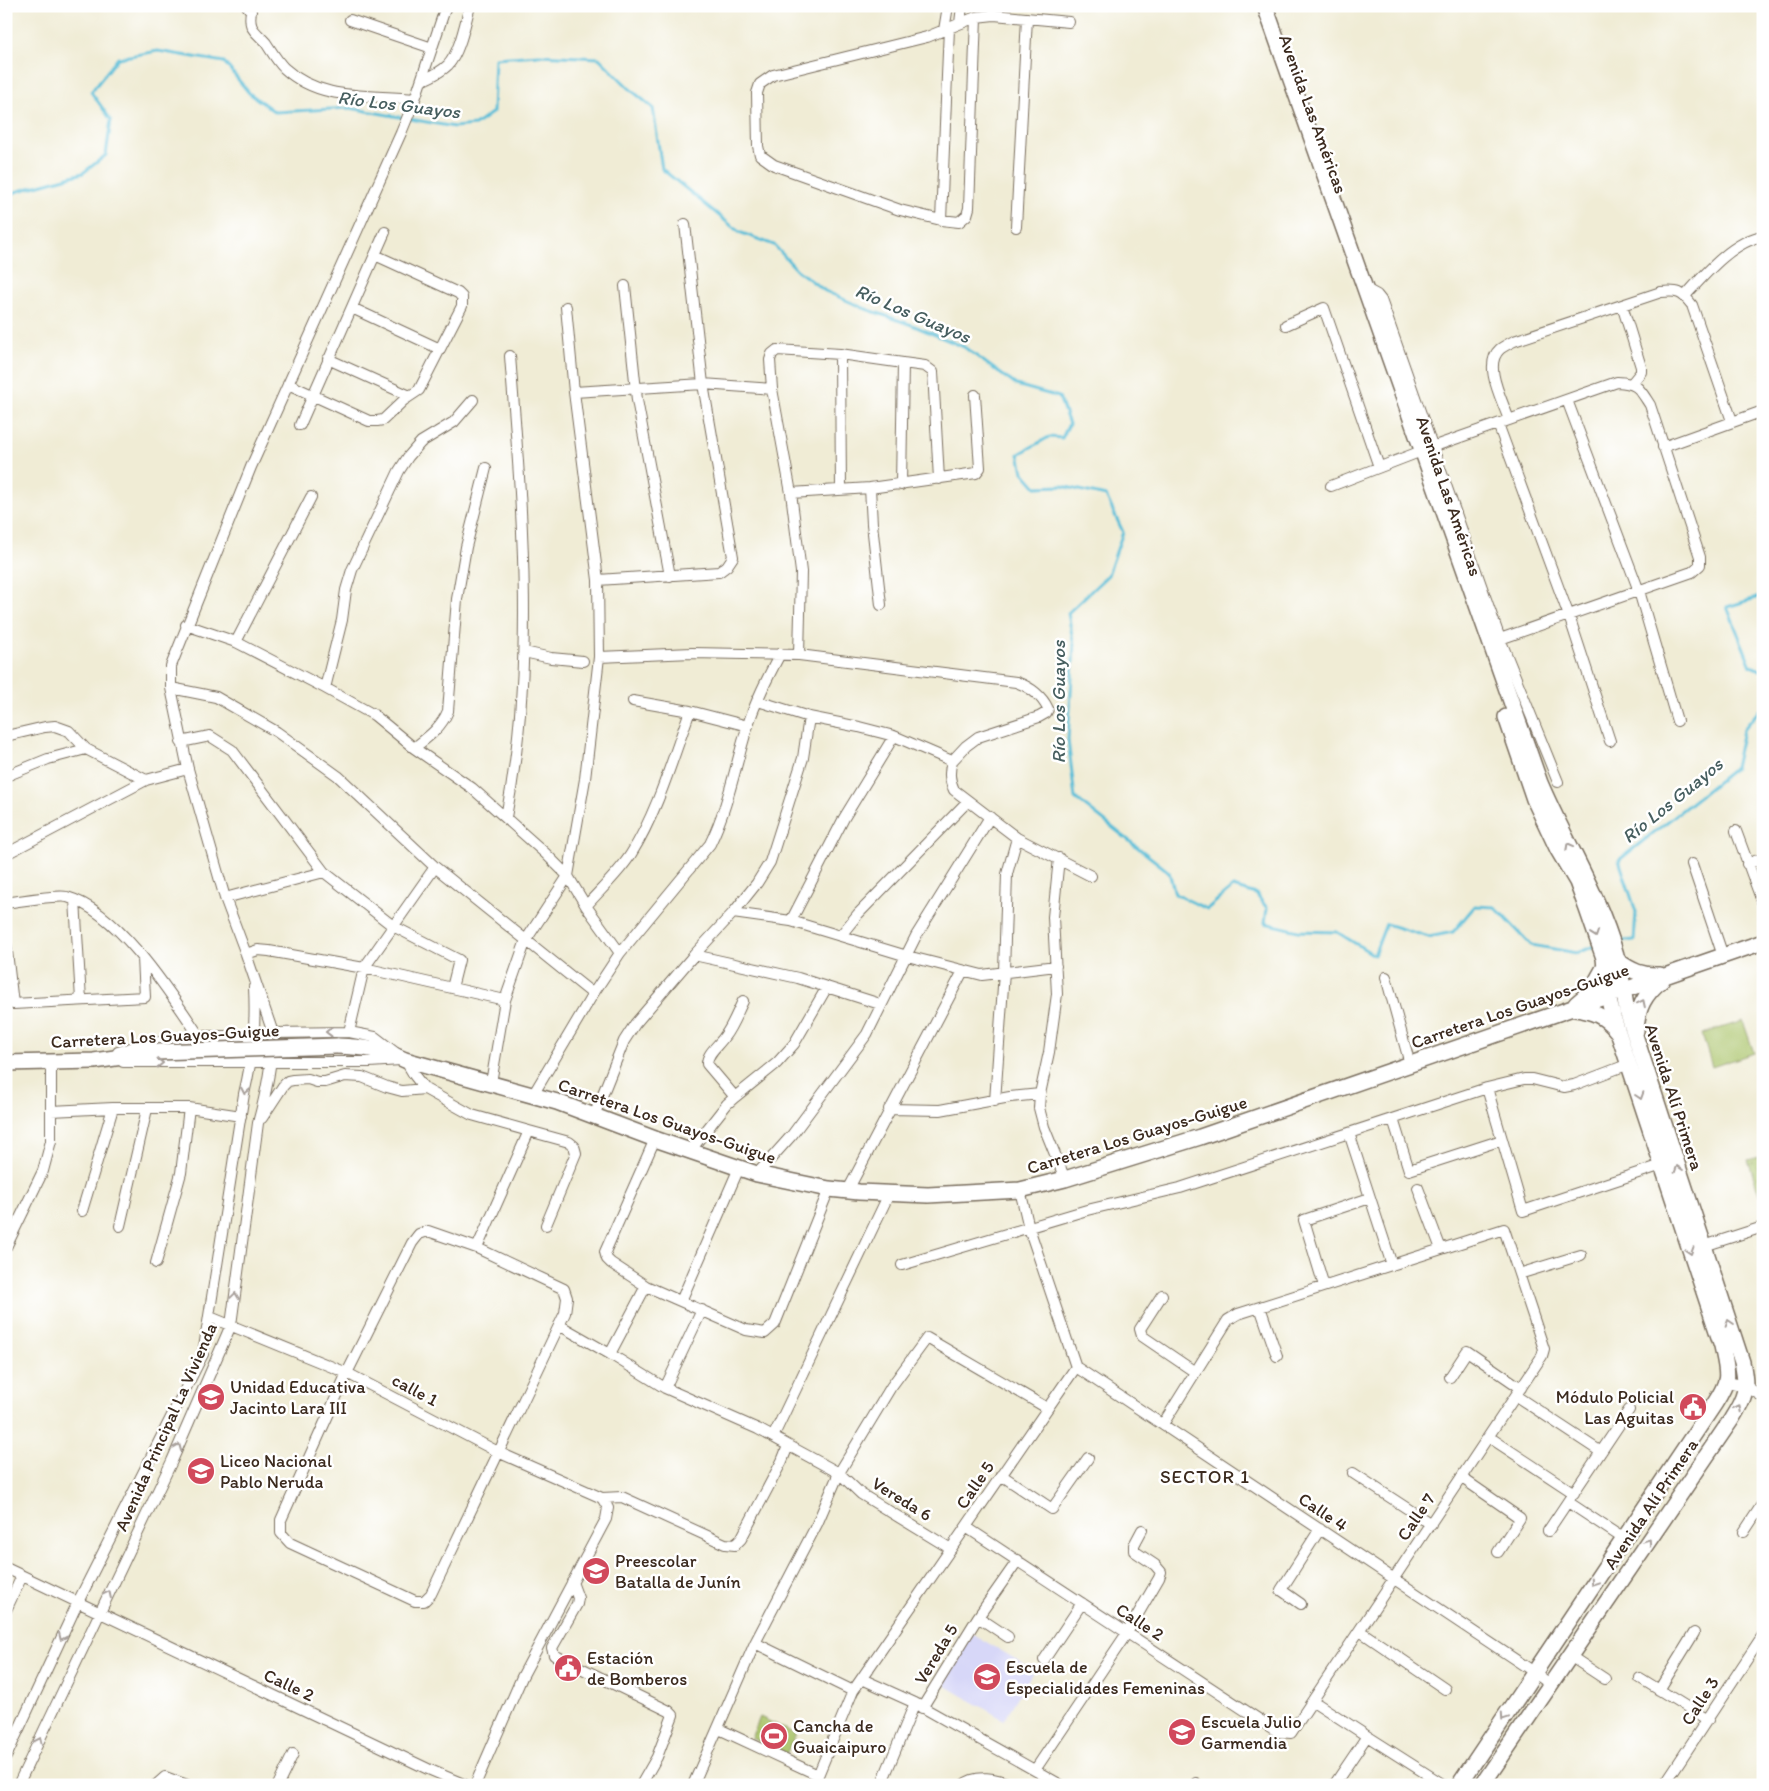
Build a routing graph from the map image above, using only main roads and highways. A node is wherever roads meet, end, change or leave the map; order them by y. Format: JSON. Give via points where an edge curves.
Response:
{"nodes":[{"id":1,"x":1255,"y":6,"type":"edge"},
{"id":2,"x":1265,"y":6,"type":"edge"},
{"id":3,"x":1423,"y":451,"type":"junction"},
{"id":4,"x":1763,"y":942,"type":"edge"},
{"id":5,"x":1611,"y":960,"type":"junction"},
{"id":6,"x":1669,"y":975,"type":"junction"},
{"id":7,"x":1624,"y":990,"type":"junction"},
{"id":8,"x":1608,"y":996,"type":"junction"},
{"id":9,"x":1571,"y":1009,"type":"junction"},
{"id":10,"x":1620,"y":1038,"type":"junction"},
{"id":11,"x":1636,"y":1042,"type":"junction"},
{"id":12,"x":6,"y":1063,"type":"edge"},
{"id":13,"x":1459,"y":1785,"type":"edge"},
{"id":14,"x":1482,"y":1785,"type":"edge"}],
"edges":[{"from":1,"to":3,"type":"main road","name":"Avenida Las Américas"},
{"from":2,"to":3,"type":"main road","name":"Avenida Las Américas"},
{"from":3,"to":5,"type":"main road","name":"Avenida Las Américas","via":[[1534,799],[1558,850],[1592,907]]},
{"from":4,"to":6,"type":"main road","name":"Carretera Los Guayos-Guigue"},
{"from":5,"to":6,"type":"main road","via":[[1648,976]]},
{"from":5,"to":7,"type":"main road","name":"Avenida Las Américas"},
{"from":5,"to":8,"type":"main road","name":"Avenida Las Américas"},
{"from":5,"to":9,"type":"main road","via":[[1590,991]]},
{"from":6,"to":7,"type":"main road","name":"Carretera Los Guayos-Guigue"},
{"from":11,"to":6,"type":"main road","one_way":true,"via":[[1637,1018],[1643,1000]]},
{"from":7,"to":8,"type":"main road","name":"Carretera Los Guayos-Guigue"},
{"from":7,"to":11,"type":"main road","name":"Avenida Alí Primera"},
{"from":8,"to":9,"type":"main road","name":"Carretera Los Guayos-Guigue"},
{"from":8,"to":10,"type":"main road","name":"Avenida Alí Primera"},
{"from":9,"to":10,"type":"main road","via":[[1590,1010],[1600,1015]]},
{"from":9,"to":12,"type":"main road","name":"Carretera Los Guayos-Guigue","bridge":true,"via":[[1200,1137],[1065,1179],[1020,1190],[928,1196],[829,1189],[757,1174],[533,1095],[405,1060],[390,1052],[363,1047],[157,1052],[94,1061]]},
{"from":10,"to":13,"type":"main road","name":"Avenida Alí Primera","one_way":true,"via":[[1722,1346],[1727,1382]]},
{"from":14,"to":11,"type":"main road","name":"Avenida Alí Primera","one_way":true,"via":[[1744,1398],[1746,1386],[1742,1362]]}]}
